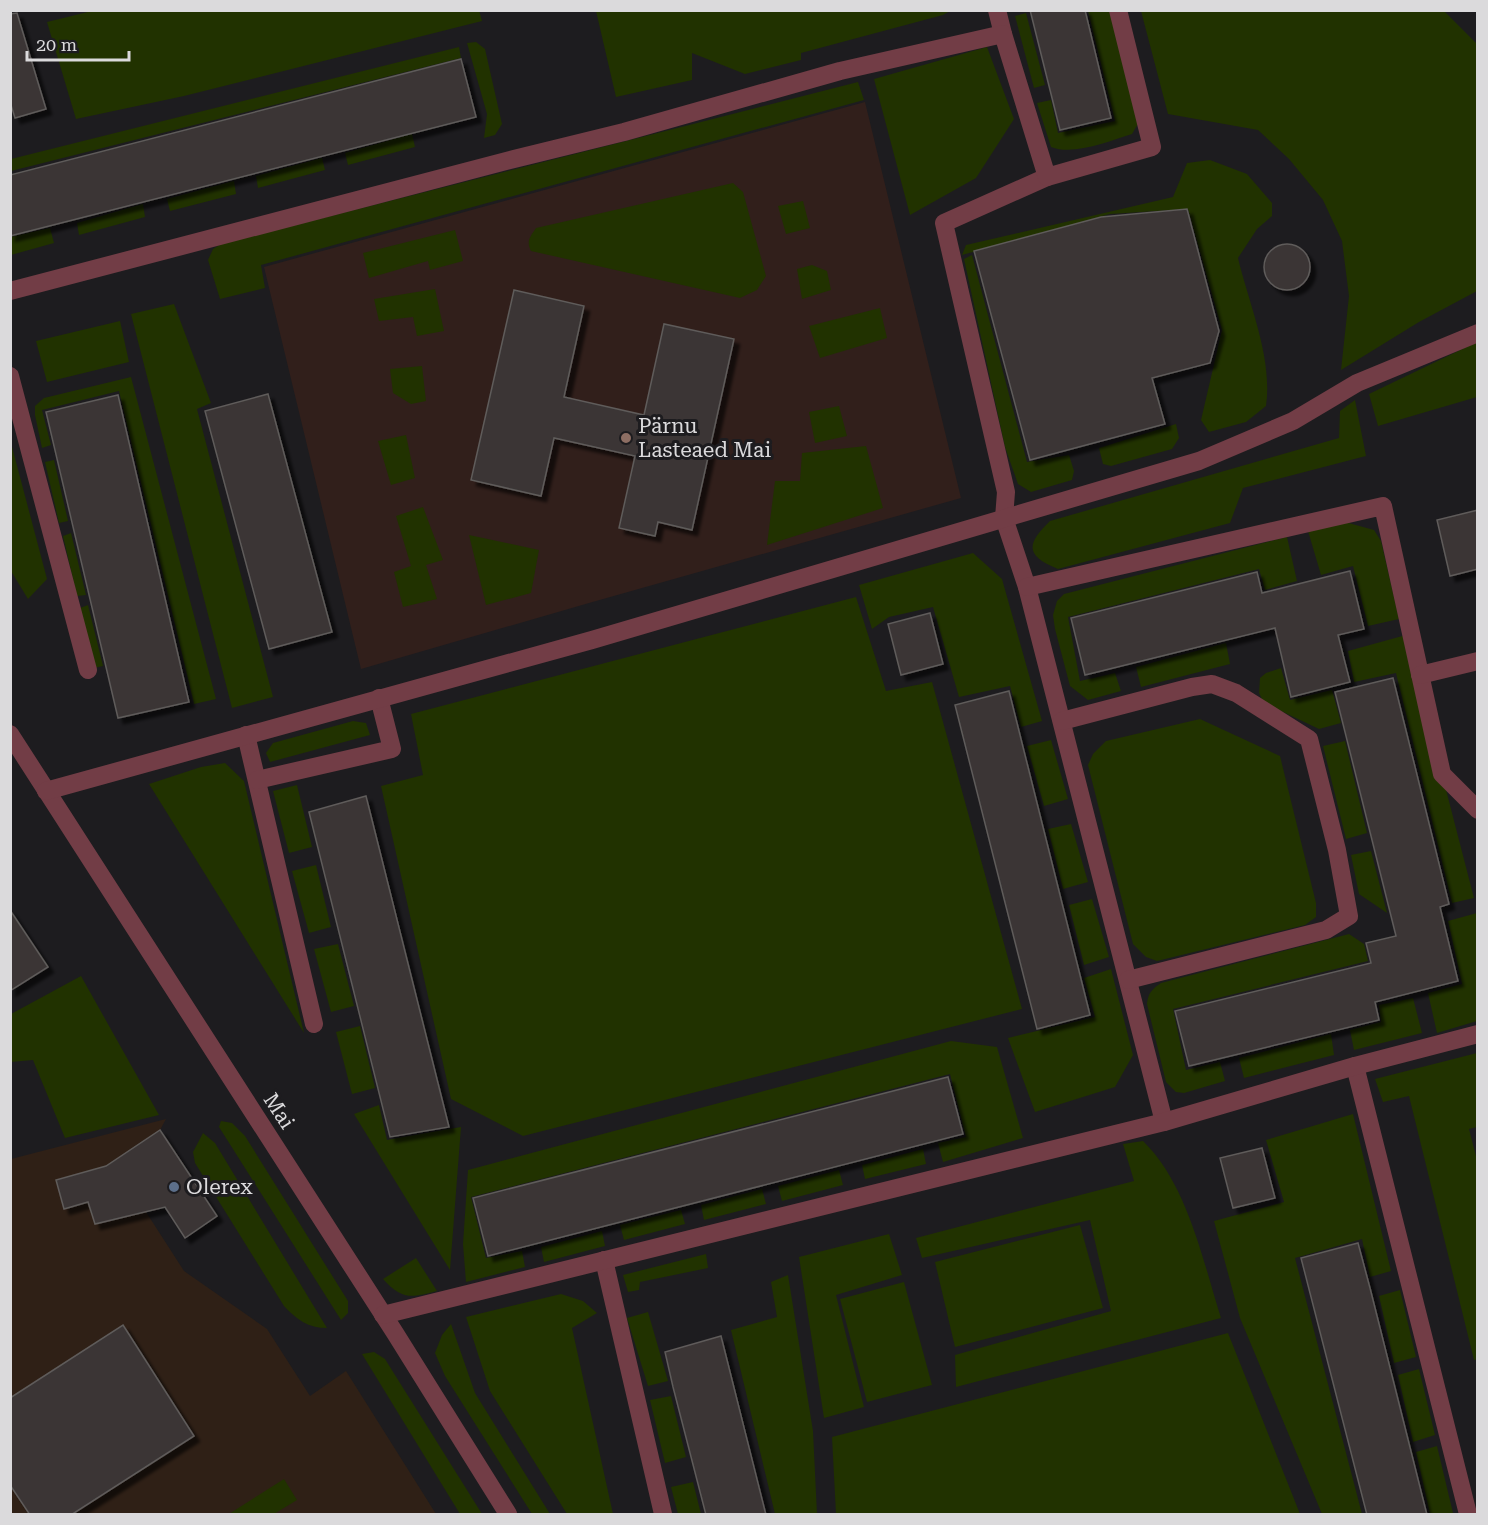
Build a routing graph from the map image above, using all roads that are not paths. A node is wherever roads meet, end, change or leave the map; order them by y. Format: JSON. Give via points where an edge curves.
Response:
{"nodes":[{"id":1,"x":997,"y":10,"type":"edge"},
{"id":2,"x":1118,"y":10,"type":"edge"},
{"id":3,"x":1003,"y":34,"type":"junction"},
{"id":4,"x":1047,"y":177,"type":"junction"},
{"id":5,"x":10,"y":291,"type":"edge"},
{"id":6,"x":1478,"y":333,"type":"edge"},
{"id":7,"x":10,"y":376,"type":"edge"},
{"id":8,"x":1004,"y":518,"type":"junction"},
{"id":9,"x":1027,"y":587,"type":"junction"},
{"id":10,"x":1478,"y":661,"type":"edge"},
{"id":11,"x":88,"y":670,"type":"dead end"},
{"id":12,"x":1420,"y":675,"type":"junction"},
{"id":13,"x":379,"y":699,"type":"junction"},
{"id":14,"x":1062,"y":721,"type":"junction"},
{"id":15,"x":10,"y":734,"type":"edge"},
{"id":16,"x":246,"y":735,"type":"junction"},
{"id":17,"x":257,"y":780,"type":"junction"},
{"id":18,"x":46,"y":790,"type":"junction"},
{"id":19,"x":1478,"y":810,"type":"edge"},
{"id":20,"x":1128,"y":980,"type":"junction"},
{"id":21,"x":314,"y":1024,"type":"dead end"},
{"id":22,"x":1478,"y":1034,"type":"edge"},
{"id":23,"x":1355,"y":1066,"type":"junction"},
{"id":24,"x":1164,"y":1122,"type":"junction"},
{"id":25,"x":604,"y":1260,"type":"junction"},
{"id":26,"x":383,"y":1315,"type":"junction"},
{"id":27,"x":508,"y":1515,"type":"edge"},
{"id":28,"x":663,"y":1515,"type":"edge"},
{"id":29,"x":1468,"y":1515,"type":"edge"}],
"edges":[{"from":1,"to":3,"type":"street"},
{"from":2,"to":4,"type":"street","via":[[1152,147]]},
{"from":3,"to":4,"type":"street"},
{"from":3,"to":5,"type":"street","via":[[840,71],[624,132]]},
{"from":4,"to":8,"type":"street","via":[[944,223],[1006,492]]},
{"from":6,"to":8,"type":"street","via":[[1357,382],[1293,421],[1199,460]]},
{"from":7,"to":11,"type":"street"},
{"from":8,"to":9,"type":"street"},
{"from":8,"to":13,"type":"street"},
{"from":9,"to":12,"type":"street","via":[[1383,506]]},
{"from":9,"to":14,"type":"street"},
{"from":10,"to":12,"type":"street"},
{"from":12,"to":19,"type":"street","via":[[1442,774]]},
{"from":13,"to":16,"type":"street"},
{"from":13,"to":17,"type":"street","via":[[392,749]]},
{"from":14,"to":20,"type":"street"},
{"from":14,"to":20,"type":"street","via":[[1212,684],[1236,693],[1309,739],[1349,916],[1326,930]]},
{"from":15,"to":18,"type":"street","name":"Mai"},
{"from":16,"to":17,"type":"street"},
{"from":16,"to":18,"type":"street"},
{"from":17,"to":21,"type":"street"},
{"from":18,"to":26,"type":"street","name":"Mai"},
{"from":20,"to":24,"type":"street"},
{"from":22,"to":23,"type":"street"},
{"from":23,"to":24,"type":"street"},
{"from":23,"to":29,"type":"street"},
{"from":24,"to":25,"type":"street"},
{"from":25,"to":26,"type":"street"},
{"from":25,"to":28,"type":"street"},
{"from":26,"to":27,"type":"street","name":"Mai"}]}
